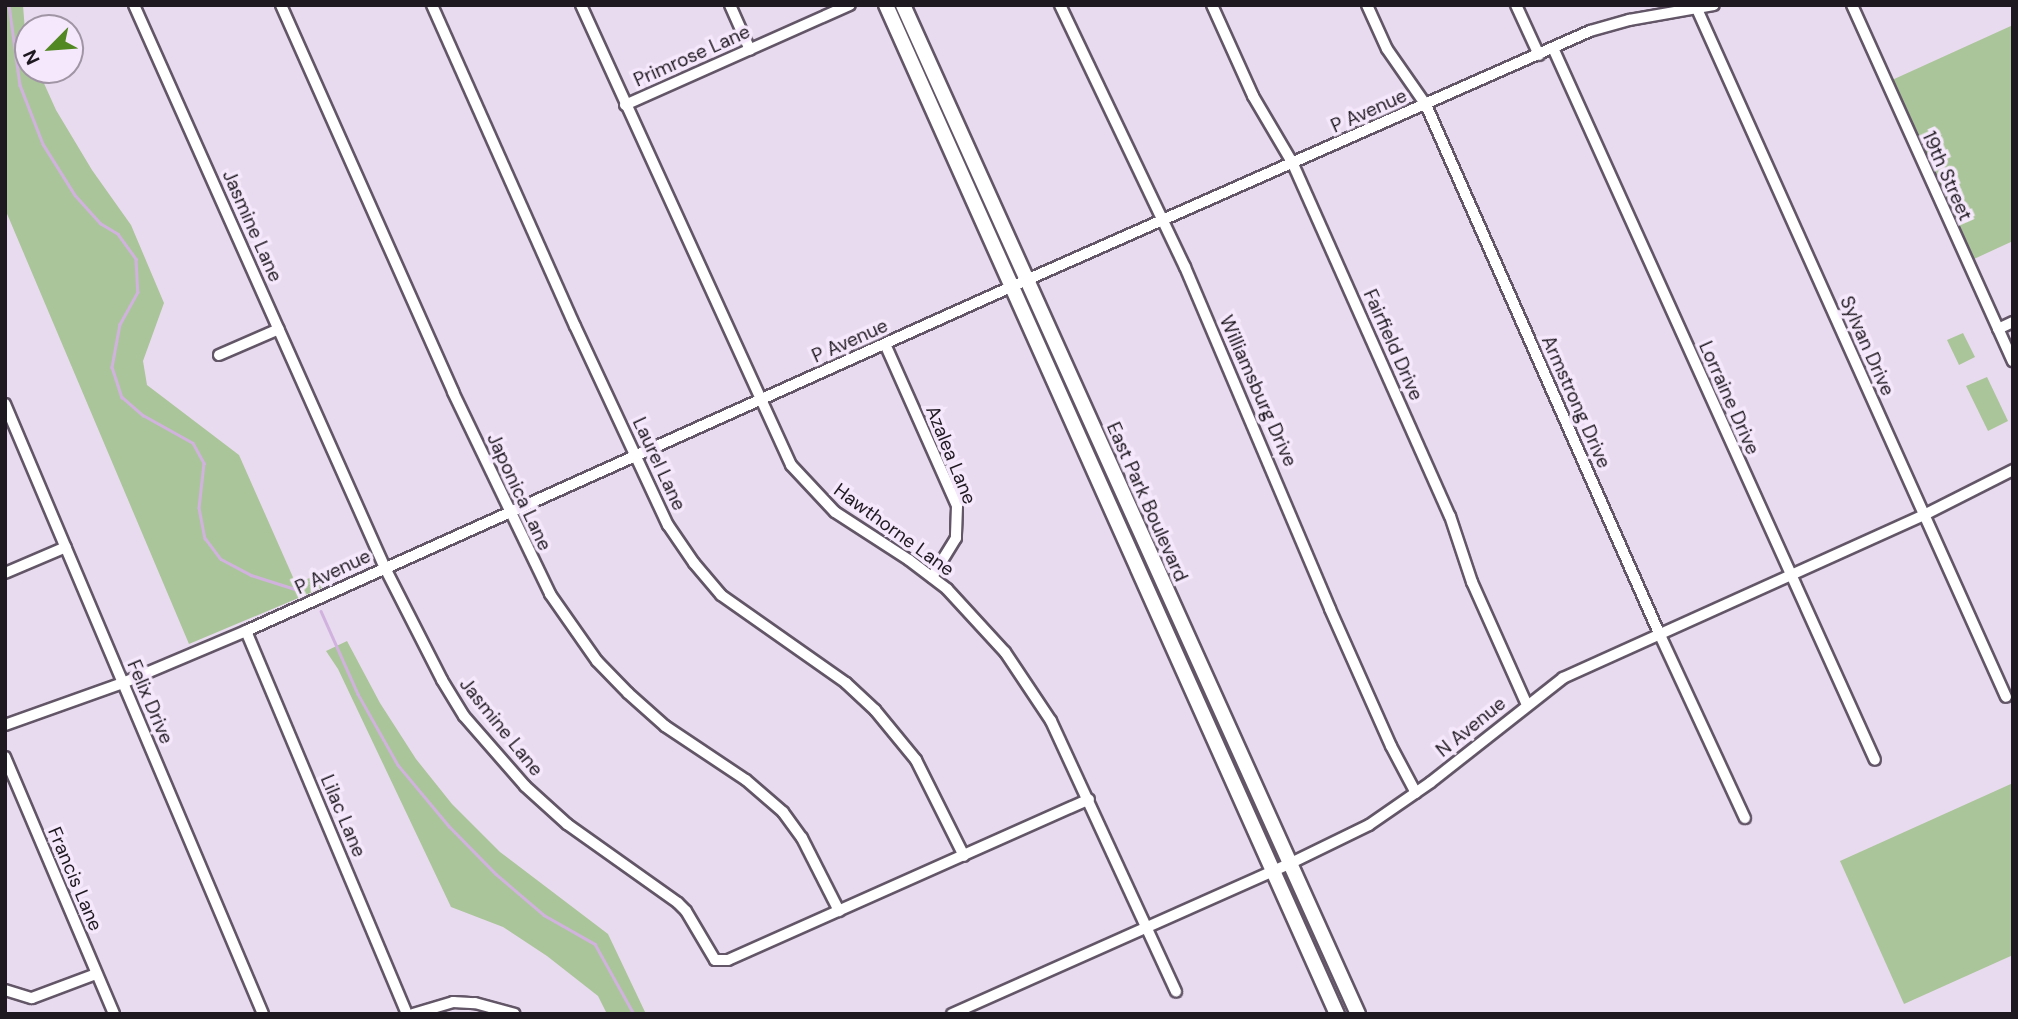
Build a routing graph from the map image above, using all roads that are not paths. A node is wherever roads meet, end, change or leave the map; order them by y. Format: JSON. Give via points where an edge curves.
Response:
{"nodes":[{"id":1,"x":134,"y":5,"type":"edge"},
{"id":2,"x":281,"y":5,"type":"edge"},
{"id":3,"x":432,"y":5,"type":"edge"},
{"id":4,"x":581,"y":5,"type":"edge"},
{"id":5,"x":730,"y":5,"type":"edge"},
{"id":6,"x":850,"y":5,"type":"edge"},
{"id":7,"x":886,"y":5,"type":"edge"},
{"id":8,"x":904,"y":5,"type":"edge"},
{"id":9,"x":1060,"y":5,"type":"edge"},
{"id":10,"x":1212,"y":5,"type":"edge"},
{"id":11,"x":1367,"y":5,"type":"edge"},
{"id":12,"x":1517,"y":5,"type":"edge"},
{"id":13,"x":1714,"y":5,"type":"edge"},
{"id":14,"x":1852,"y":5,"type":"edge"},
{"id":15,"x":1697,"y":9,"type":"junction"},
{"id":16,"x":1553,"y":48,"type":"junction"},
{"id":17,"x":750,"y":50,"type":"junction"},
{"id":18,"x":1539,"y":55,"type":"junction"},
{"id":19,"x":625,"y":105,"type":"junction"},
{"id":20,"x":1426,"y":105,"type":"junction"},
{"id":21,"x":1293,"y":164,"type":"junction"},
{"id":22,"x":1162,"y":221,"type":"junction"},
{"id":23,"x":1027,"y":280,"type":"junction"},
{"id":24,"x":1013,"y":286,"type":"junction"},
{"id":25,"x":2013,"y":322,"type":"edge"},
{"id":26,"x":279,"y":329,"type":"junction"},
{"id":27,"x":1998,"y":329,"type":"junction"},
{"id":28,"x":885,"y":344,"type":"junction"},
{"id":29,"x":219,"y":355,"type":"dead end"},
{"id":30,"x":2013,"y":360,"type":"edge"},
{"id":31,"x":761,"y":400,"type":"junction"},
{"id":32,"x":5,"y":404,"type":"edge"},
{"id":33,"x":636,"y":456,"type":"junction"},
{"id":34,"x":2013,"y":470,"type":"edge"},
{"id":35,"x":509,"y":512,"type":"junction"},
{"id":36,"x":1924,"y":515,"type":"junction"},
{"id":37,"x":66,"y":547,"type":"junction"},
{"id":38,"x":385,"y":568,"type":"junction"},
{"id":39,"x":5,"y":573,"type":"edge"},
{"id":40,"x":1789,"y":576,"type":"junction"},
{"id":41,"x":932,"y":577,"type":"junction"},
{"id":42,"x":246,"y":631,"type":"junction"},
{"id":43,"x":1659,"y":633,"type":"junction"},
{"id":44,"x":123,"y":683,"type":"junction"},
{"id":45,"x":2006,"y":697,"type":"dead end"},
{"id":46,"x":1527,"y":705,"type":"junction"},
{"id":47,"x":5,"y":725,"type":"edge"},
{"id":48,"x":5,"y":757,"type":"edge"},
{"id":49,"x":1875,"y":760,"type":"dead end"},
{"id":50,"x":1416,"y":793,"type":"junction"},
{"id":51,"x":1089,"y":799,"type":"junction"},
{"id":52,"x":1745,"y":818,"type":"dead end"},
{"id":53,"x":964,"y":856,"type":"junction"},
{"id":54,"x":1289,"y":864,"type":"junction"},
{"id":55,"x":1273,"y":871,"type":"junction"},
{"id":56,"x":839,"y":911,"type":"junction"},
{"id":57,"x":1147,"y":927,"type":"junction"},
{"id":58,"x":96,"y":974,"type":"junction"},
{"id":59,"x":5,"y":990,"type":"edge"},
{"id":60,"x":1176,"y":992,"type":"dead end"},
{"id":61,"x":114,"y":1014,"type":"edge"},
{"id":62,"x":262,"y":1014,"type":"edge"},
{"id":63,"x":407,"y":1014,"type":"edge"},
{"id":64,"x":413,"y":1014,"type":"edge"},
{"id":65,"x":515,"y":1014,"type":"edge"},
{"id":66,"x":952,"y":1014,"type":"edge"},
{"id":67,"x":1337,"y":1014,"type":"edge"},
{"id":68,"x":1359,"y":1014,"type":"edge"}],
"edges":[{"from":1,"to":26,"type":"street","name":"Jasmine Lane"},
{"from":2,"to":35,"type":"street","name":"Japonica Lane"},
{"from":3,"to":33,"type":"street","name":"Laurel Lane"},
{"from":4,"to":19,"type":"street","name":"Hawthorne Lane"},
{"from":5,"to":17,"type":"street"},
{"from":6,"to":17,"type":"street","name":"Primrose Lane"},
{"from":7,"to":24,"type":"main road","name":"East Park Boulevard"},
{"from":8,"to":23,"type":"main road","name":"East Park Boulevard"},
{"from":9,"to":22,"type":"street","name":"Williamsburg Drive"},
{"from":10,"to":21,"type":"street","name":"Fairfield Drive","via":[[1252,96]]},
{"from":11,"to":20,"type":"street","name":"Armstrong Drive","via":[[1387,49]]},
{"from":12,"to":18,"type":"street"},
{"from":13,"to":15,"type":"street","name":"P Avenue"},
{"from":14,"to":27,"type":"street","name":"19th Street"},
{"from":15,"to":16,"type":"street","name":"P Avenue","via":[[1608,24]]},
{"from":15,"to":36,"type":"street","name":"Sylvan Drive"},
{"from":16,"to":18,"type":"street","name":"P Avenue"},
{"from":16,"to":40,"type":"street","name":"Lorraine Drive"},
{"from":17,"to":19,"type":"street","name":"Primrose Lane"},
{"from":18,"to":20,"type":"street","name":"P Avenue"},
{"from":19,"to":31,"type":"street","name":"Hawthorne Lane"},
{"from":20,"to":21,"type":"street","name":"P Avenue"},
{"from":20,"to":43,"type":"street","name":"Armstrong Drive"},
{"from":21,"to":22,"type":"street","name":"P Avenue"},
{"from":21,"to":46,"type":"street","name":"Fairfield Drive","via":[[1450,516],[1478,596]]},
{"from":22,"to":23,"type":"street","name":"P Avenue"},
{"from":22,"to":50,"type":"street","name":"Williamsburg Drive","via":[[1391,746]]},
{"from":23,"to":24,"type":"street","name":"P Avenue"},
{"from":23,"to":54,"type":"main road","name":"East Park Boulevard"},
{"from":24,"to":28,"type":"street","name":"P Avenue"},
{"from":24,"to":55,"type":"main road","name":"East Park Boulevard"},
{"from":25,"to":27,"type":"street"},
{"from":26,"to":29,"type":"street"},
{"from":26,"to":38,"type":"street","name":"Jasmine Lane"},
{"from":27,"to":30,"type":"street","name":"19th Street"},
{"from":28,"to":31,"type":"street","name":"P Avenue"},
{"from":28,"to":41,"type":"street","name":"Azalea Lane","via":[[957,506],[956,538]]},
{"from":31,"to":33,"type":"street","name":"P Avenue"},
{"from":31,"to":41,"type":"street","name":"Hawthorne Lane","via":[[791,466],[806,485],[835,512]]},
{"from":32,"to":37,"type":"street","name":"Felix Drive"},
{"from":33,"to":35,"type":"street","name":"P Avenue"},
{"from":33,"to":53,"type":"street","name":"Laurel Lane","via":[[668,525],[714,587],[753,620],[846,683],[902,741],[928,779]]},
{"from":34,"to":36,"type":"street","name":"N Avenue"},
{"from":35,"to":38,"type":"street","name":"P Avenue"},
{"from":35,"to":56,"type":"street","name":"Japonica Lane","via":[[544,584],[597,661],[665,726],[746,780],[783,812],[802,838]]},
{"from":36,"to":40,"type":"street","name":"N Avenue"},
{"from":36,"to":45,"type":"street","name":"Sylvan Drive"},
{"from":37,"to":39,"type":"street"},
{"from":37,"to":44,"type":"street","name":"Felix Drive"},
{"from":38,"to":42,"type":"street","name":"P Avenue"},
{"from":38,"to":56,"type":"street","name":"Jasmine Lane","via":[[442,680],[464,716],[504,764],[567,824],[678,903],[715,960],[728,960]]},
{"from":40,"to":43,"type":"street","name":"N Avenue"},
{"from":40,"to":49,"type":"street","name":"Lorraine Drive"},
{"from":41,"to":51,"type":"street","name":"Hawthorne Lane","via":[[981,623],[1038,698]]},
{"from":42,"to":44,"type":"street","name":"P Avenue"},
{"from":42,"to":63,"type":"street","name":"Lilac Lane"},
{"from":43,"to":46,"type":"street","name":"N Avenue","via":[[1563,678]]},
{"from":43,"to":52,"type":"street","name":"Armstrong Drive"},
{"from":44,"to":47,"type":"street","name":"P Avenue"},
{"from":44,"to":62,"type":"street","name":"Felix Drive"},
{"from":46,"to":50,"type":"street","name":"N Avenue"},
{"from":48,"to":58,"type":"street","name":"Francis Lane"},
{"from":50,"to":54,"type":"street","name":"N Avenue","via":[[1369,825]]},
{"from":51,"to":53,"type":"street","name":"Jasmine Lane"},
{"from":51,"to":57,"type":"street","name":"Hawthorne Lane"},
{"from":53,"to":56,"type":"street","name":"Jasmine Lane"},
{"from":54,"to":55,"type":"street","name":"N Avenue"},
{"from":54,"to":68,"type":"main road","name":"East Park Boulevard"},
{"from":55,"to":57,"type":"street","name":"N Avenue"},
{"from":55,"to":67,"type":"main road","name":"East Park Boulevard"},
{"from":57,"to":60,"type":"street","name":"Hawthorne Lane"},
{"from":57,"to":66,"type":"street","name":"N Avenue"},
{"from":58,"to":59,"type":"street","via":[[32,998]]},
{"from":58,"to":61,"type":"street","name":"Francis Lane"},
{"from":64,"to":65,"type":"street","via":[[453,1002],[485,1004]]}]}
